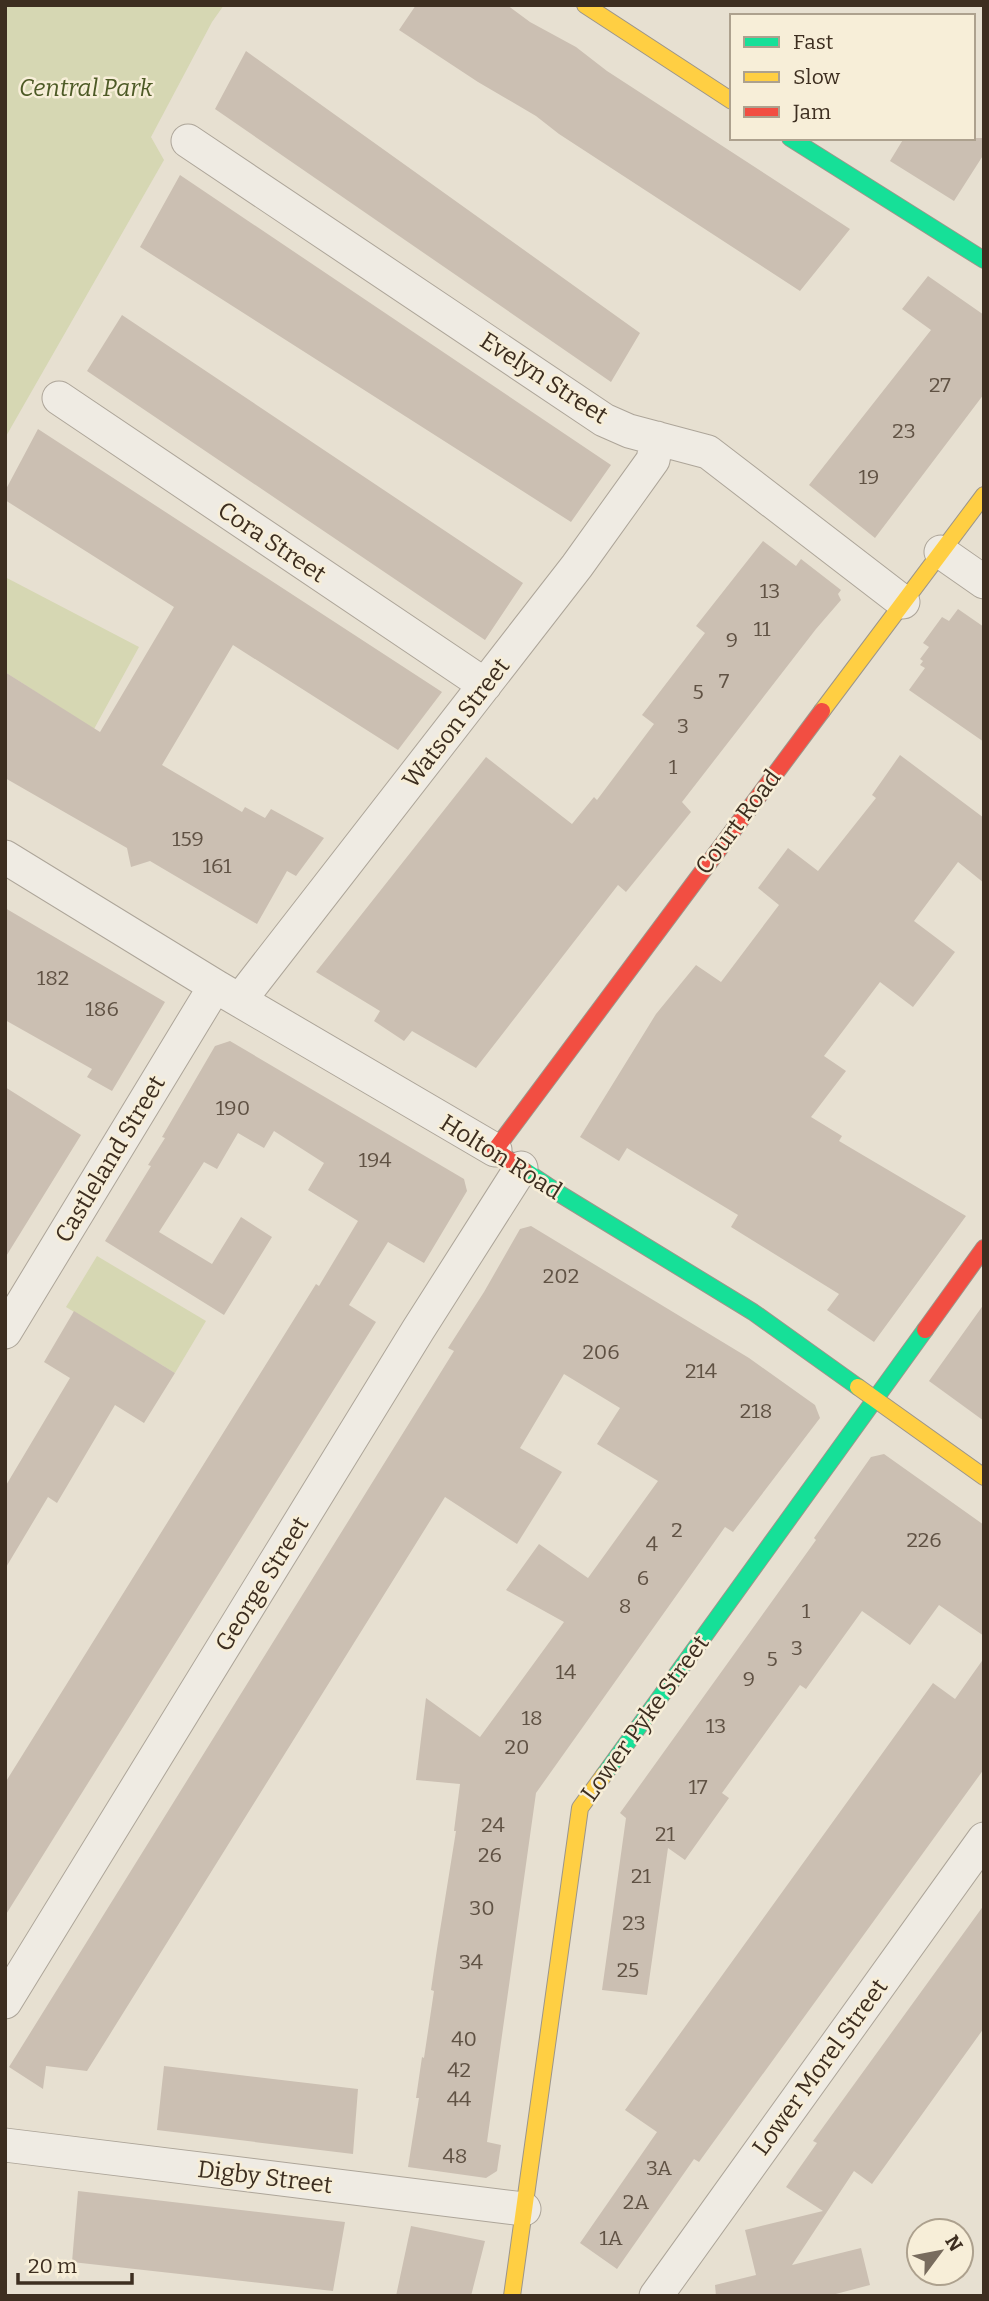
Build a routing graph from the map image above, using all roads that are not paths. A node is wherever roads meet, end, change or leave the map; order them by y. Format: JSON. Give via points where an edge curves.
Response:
{"nodes":[{"id":1,"x":585,"y":5,"type":"edge"},
{"id":2,"x":730,"y":100,"type":"edge"},
{"id":3,"x":793,"y":140,"type":"edge"},
{"id":4,"x":188,"y":141,"type":"dead end"},
{"id":5,"x":984,"y":260,"type":"edge"},
{"id":6,"x":59,"y":398,"type":"dead end"},
{"id":7,"x":657,"y":438,"type":"junction"},
{"id":8,"x":984,"y":495,"type":"edge"},
{"id":9,"x":942,"y":552,"type":"junction"},
{"id":10,"x":984,"y":582,"type":"edge"},
{"id":11,"x":903,"y":601,"type":"junction"},
{"id":12,"x":485,"y":685,"type":"junction"},
{"id":13,"x":5,"y":856,"type":"edge"},
{"id":14,"x":227,"y":993,"type":"junction"},
{"id":15,"x":508,"y":1159,"type":"junction"},
{"id":16,"x":984,"y":1248,"type":"edge"},
{"id":17,"x":5,"y":1332,"type":"edge"},
{"id":18,"x":875,"y":1399,"type":"junction"},
{"id":19,"x":984,"y":1477,"type":"edge"},
{"id":20,"x":984,"y":1839,"type":"edge"},
{"id":21,"x":5,"y":2001,"type":"edge"},
{"id":22,"x":5,"y":2145,"type":"edge"},
{"id":23,"x":524,"y":2209,"type":"junction"},
{"id":24,"x":512,"y":2296,"type":"edge"},
{"id":25,"x":656,"y":2296,"type":"edge"}],
"edges":[{"from":1,"to":2,"type":"street"},
{"from":3,"to":5,"type":"street"},
{"from":4,"to":7,"type":"street","name":"Evelyn Street","via":[[604,420]]},
{"from":6,"to":12,"type":"street","name":"Cora Street"},
{"from":7,"to":11,"type":"street","name":"Evelyn Street","via":[[708,452]]},
{"from":7,"to":12,"type":"street","name":"Watson Street","via":[[653,460]]},
{"from":8,"to":9,"type":"street","name":"Court Road"},
{"from":9,"to":10,"type":"street"},
{"from":9,"to":11,"type":"street","name":"Court Road"},
{"from":11,"to":15,"type":"street","name":"Court Road","via":[[595,1013]]},
{"from":12,"to":14,"type":"street","name":"Watson Street"},
{"from":13,"to":14,"type":"street","name":"Holton Road"},
{"from":14,"to":15,"type":"street","name":"Holton Road"},
{"from":14,"to":17,"type":"street","name":"Castleland Street","via":[[177,1048]]},
{"from":15,"to":18,"type":"street","name":"Holton Road","via":[[753,1312]]},
{"from":15,"to":21,"type":"street","name":"George Street","via":[[420,1327]]},
{"from":16,"to":18,"type":"street","name":"Lower Pyke Street"},
{"from":18,"to":19,"type":"street","name":"Holton Road"},
{"from":18,"to":23,"type":"street","name":"Lower Pyke Street","via":[[580,1808]]},
{"from":20,"to":25,"type":"street","name":"Lower Morel Street"},
{"from":22,"to":23,"type":"street","name":"Digby Street"},
{"from":23,"to":24,"type":"street","name":"Lower Pyke Street"}]}
